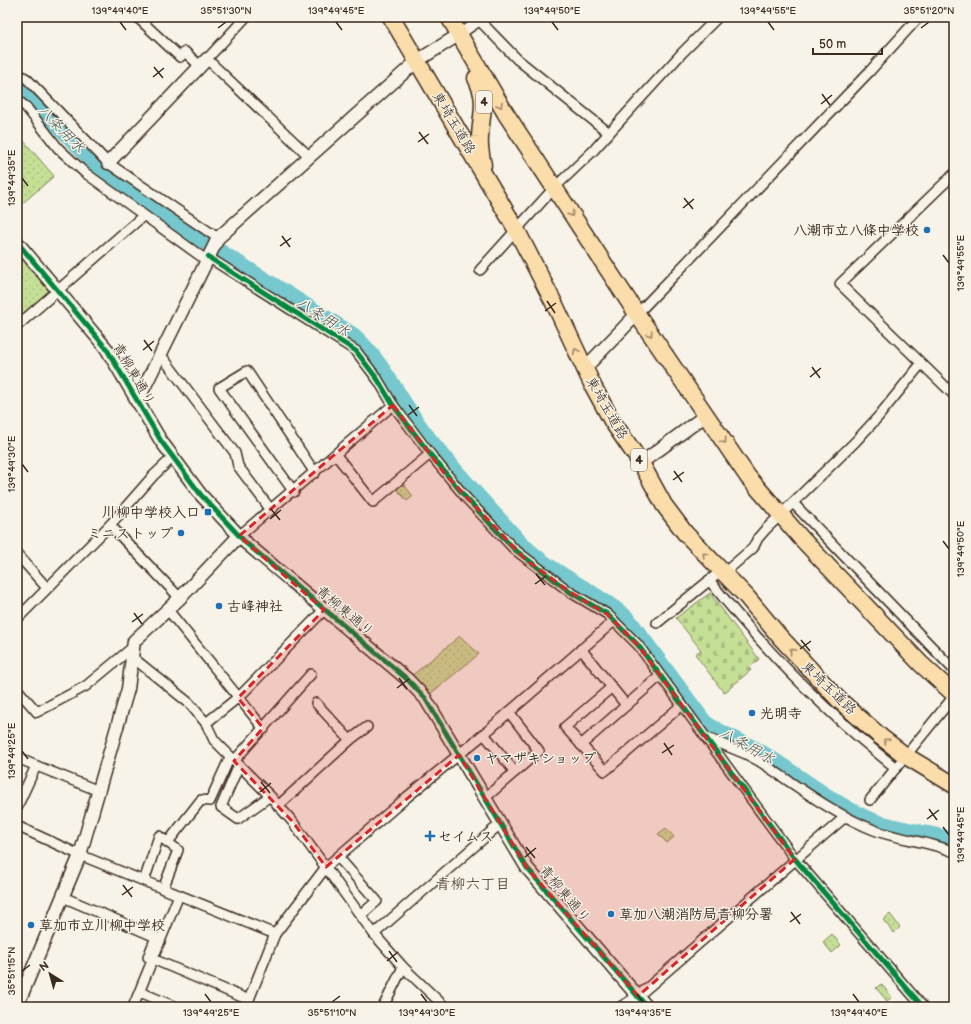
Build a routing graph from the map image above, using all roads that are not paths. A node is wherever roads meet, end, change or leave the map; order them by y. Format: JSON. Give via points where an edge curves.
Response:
{"nodes":[{"id":1,"x":136,"y":17,"type":"edge"},
{"id":2,"x":246,"y":17,"type":"edge"},
{"id":3,"x":391,"y":17,"type":"edge"},
{"id":4,"x":403,"y":17,"type":"edge"},
{"id":5,"x":450,"y":17,"type":"edge"},
{"id":6,"x":718,"y":17,"type":"edge"},
{"id":7,"x":919,"y":17,"type":"edge"},
{"id":8,"x":483,"y":19,"type":"edge"},
{"id":9,"x":460,"y":34,"type":"junction"},
{"id":10,"x":417,"y":61,"type":"junction"},
{"id":11,"x":203,"y":62,"type":"junction"},
{"id":12,"x":17,"y":73,"type":"edge"},
{"id":13,"x":17,"y":100,"type":"edge"},
{"id":14,"x":609,"y":133,"type":"junction"},
{"id":15,"x":310,"y":157,"type":"junction"},
{"id":16,"x":108,"y":163,"type":"junction"},
{"id":17,"x":484,"y":174,"type":"junction"},
{"id":18,"x":954,"y":174,"type":"edge"},
{"id":19,"x":554,"y":188,"type":"junction"},
{"id":20,"x":143,"y":216,"type":"junction"},
{"id":21,"x":516,"y":229,"type":"junction"},
{"id":22,"x":216,"y":240,"type":"junction"},
{"id":23,"x":17,"y":242,"type":"edge"},
{"id":24,"x":207,"y":258,"type":"junction"},
{"id":25,"x":480,"y":270,"type":"dead end"},
{"id":26,"x":59,"y":290,"type":"junction"},
{"id":27,"x":637,"y":314,"type":"junction"},
{"id":28,"x":17,"y":326,"type":"edge"},
{"id":29,"x":161,"y":355,"type":"junction"},
{"id":30,"x":921,"y":364,"type":"junction"},
{"id":31,"x":584,"y":369,"type":"junction"},
{"id":32,"x":954,"y":395,"type":"edge"},
{"id":33,"x":136,"y":402,"type":"junction"},
{"id":34,"x":393,"y":406,"type":"junction"},
{"id":35,"x":706,"y":416,"type":"junction"},
{"id":36,"x":430,"y":454,"type":"junction"},
{"id":37,"x":336,"y":455,"type":"junction"},
{"id":38,"x":172,"y":458,"type":"junction"},
{"id":39,"x":641,"y":463,"type":"junction"},
{"id":40,"x":315,"y":473,"type":"junction"},
{"id":41,"x":294,"y":492,"type":"junction"},
{"id":42,"x":793,"y":503,"type":"junction"},
{"id":43,"x":271,"y":510,"type":"junction"},
{"id":44,"x":780,"y":516,"type":"junction"},
{"id":45,"x":110,"y":525,"type":"junction"},
{"id":46,"x":239,"y":536,"type":"junction"},
{"id":47,"x":17,"y":554,"type":"edge"},
{"id":48,"x":718,"y":575,"type":"junction"},
{"id":49,"x":47,"y":588,"type":"junction"},
{"id":50,"x":180,"y":598,"type":"junction"},
{"id":51,"x":168,"y":610,"type":"junction"},
{"id":52,"x":324,"y":610,"type":"junction"},
{"id":53,"x":17,"y":619,"type":"edge"},
{"id":54,"x":614,"y":621,"type":"junction"},
{"id":55,"x":657,"y":623,"type":"dead end"},
{"id":56,"x":581,"y":649,"type":"junction"},
{"id":57,"x":132,"y":652,"type":"junction"},
{"id":58,"x":954,"y":670,"type":"edge"},
{"id":59,"x":311,"y":674,"type":"dead end"},
{"id":60,"x":660,"y":676,"type":"junction"},
{"id":61,"x":612,"y":687,"type":"junction"},
{"id":62,"x":17,"y":689,"type":"edge"},
{"id":63,"x":954,"y":695,"type":"edge"},
{"id":64,"x":238,"y":698,"type":"junction"},
{"id":65,"x":316,"y":703,"type":"dead end"},
{"id":66,"x":626,"y":705,"type":"junction"},
{"id":67,"x":682,"y":705,"type":"junction"},
{"id":68,"x":509,"y":712,"type":"junction"},
{"id":69,"x":206,"y":723,"type":"junction"},
{"id":70,"x":367,"y":728,"type":"dead end"},
{"id":71,"x":264,"y":729,"type":"junction"},
{"id":72,"x":484,"y":734,"type":"junction"},
{"id":73,"x":707,"y":738,"type":"junction"},
{"id":74,"x":350,"y":740,"type":"junction"},
{"id":75,"x":581,"y":745,"type":"junction"},
{"id":76,"x":459,"y":755,"type":"junction"},
{"id":77,"x":906,"y":756,"type":"junction"},
{"id":78,"x":17,"y":758,"type":"edge"},
{"id":79,"x":234,"y":761,"type":"junction"},
{"id":80,"x":36,"y":766,"type":"junction"},
{"id":81,"x":896,"y":768,"type":"junction"},
{"id":82,"x":515,"y":772,"type":"junction"},
{"id":83,"x":954,"y":785,"type":"edge"},
{"id":84,"x":99,"y":792,"type":"junction"},
{"id":85,"x":270,"y":796,"type":"junction"},
{"id":86,"x":485,"y":798,"type":"junction"},
{"id":87,"x":870,"y":800,"type":"dead end"},
{"id":88,"x":278,"y":806,"type":"junction"},
{"id":89,"x":17,"y":807,"type":"edge"},
{"id":90,"x":846,"y":816,"type":"junction"},
{"id":91,"x":500,"y":824,"type":"junction"},
{"id":92,"x":17,"y":826,"type":"edge"},
{"id":93,"x":168,"y":842,"type":"junction"},
{"id":94,"x":954,"y":852,"type":"edge"},
{"id":95,"x":80,"y":855,"type":"junction"},
{"id":96,"x":338,"y":857,"type":"junction"},
{"id":97,"x":795,"y":859,"type":"junction"},
{"id":98,"x":326,"y":866,"type":"junction"},
{"id":99,"x":144,"y":881,"type":"junction"},
{"id":100,"x":163,"y":889,"type":"junction"},
{"id":101,"x":179,"y":895,"type":"junction"},
{"id":102,"x":63,"y":897,"type":"junction"},
{"id":103,"x":361,"y":915,"type":"junction"},
{"id":104,"x":275,"y":934,"type":"junction"},
{"id":105,"x":374,"y":934,"type":"junction"},
{"id":106,"x":153,"y":959,"type":"junction"},
{"id":107,"x":403,"y":967,"type":"junction"},
{"id":108,"x":140,"y":992,"type":"junction"},
{"id":109,"x":638,"y":996,"type":"junction"},
{"id":110,"x":247,"y":1003,"type":"edge"},
{"id":111,"x":17,"y":1006,"type":"edge"},
{"id":112,"x":133,"y":1007,"type":"edge"},
{"id":113,"x":176,"y":1007,"type":"edge"},
{"id":114,"x":383,"y":1007,"type":"edge"},
{"id":115,"x":445,"y":1007,"type":"edge"},
{"id":116,"x":620,"y":1007,"type":"edge"},
{"id":117,"x":647,"y":1007,"type":"edge"},
{"id":118,"x":923,"y":1007,"type":"edge"}],
"edges":[{"from":1,"to":11,"type":"street","via":[[180,57],[185,52]]},
{"from":2,"to":11,"type":"street"},
{"from":3,"to":10,"type":"highway","name":"東埼玉道路","number":"4"},
{"from":4,"to":10,"type":"highway","number":"4","via":[[416,42]]},
{"from":5,"to":9,"type":"highway","number":"4"},
{"from":6,"to":14,"type":"street"},
{"from":7,"to":27,"type":"street"},
{"from":8,"to":9,"type":"street"},
{"from":8,"to":14,"type":"street","via":[[517,59]]},
{"from":9,"to":10,"type":"street"},
{"from":9,"to":17,"type":"highway","number":"4","via":[[462,50],[483,96],[480,148]]},
{"from":9,"to":19,"type":"highway","number":"4","one_way":true,"via":[[506,114]]},
{"from":10,"to":15,"type":"street"},
{"from":10,"to":17,"type":"highway","name":"東埼玉道路","number":"4"},
{"from":11,"to":15,"type":"street"},
{"from":11,"to":16,"type":"street"},
{"from":12,"to":16,"type":"street","via":[[27,79]]},
{"from":13,"to":20,"type":"street","via":[[26,107],[58,148],[84,172]]},
{"from":14,"to":19,"type":"street","via":[[594,151]]},
{"from":15,"to":22,"type":"street"},
{"from":16,"to":22,"type":"street"},
{"from":17,"to":21,"type":"highway","name":"東埼玉道路","number":"4"},
{"from":18,"to":30,"type":"street","via":[[840,284]]},
{"from":19,"to":21,"type":"street"},
{"from":19,"to":27,"type":"highway","number":"4","one_way":true},
{"from":20,"to":24,"type":"street"},
{"from":20,"to":26,"type":"street"},
{"from":21,"to":25,"type":"street"},
{"from":31,"to":21,"type":"highway","name":"東埼玉道路","number":"4","one_way":true,"via":[[556,306]]},
{"from":22,"to":24,"type":"street"},
{"from":23,"to":26,"type":"street","name":"青柳東通り"},
{"from":24,"to":29,"type":"street"},
{"from":24,"to":34,"type":"street","via":[[356,351],[378,380]]},
{"from":26,"to":28,"type":"street"},
{"from":26,"to":33,"type":"street","name":"青柳東通り","via":[[106,348]]},
{"from":27,"to":31,"type":"street"},
{"from":27,"to":35,"type":"highway","number":"4","one_way":true},
{"from":29,"to":33,"type":"street"},
{"from":29,"to":43,"type":"street","via":[[235,453],[238,466]]},
{"from":30,"to":32,"type":"street"},
{"from":30,"to":42,"type":"street","via":[[856,442]]},
{"from":31,"to":39,"type":"highway","name":"東埼玉道路","number":"4","via":[[612,420]]},
{"from":33,"to":38,"type":"street","name":"青柳東通り"},
{"from":34,"to":36,"type":"street"},
{"from":34,"to":37,"type":"street"},
{"from":35,"to":39,"type":"street"},
{"from":35,"to":44,"type":"highway","number":"4","one_way":true,"via":[[748,477]]},
{"from":36,"to":37,"type":"street","via":[[373,502]]},
{"from":36,"to":54,"type":"street","via":[[467,499],[524,558]]},
{"from":37,"to":40,"type":"street"},
{"from":38,"to":45,"type":"street"},
{"from":38,"to":46,"type":"street","name":"青柳東通り","via":[[201,495]]},
{"from":48,"to":39,"type":"highway","name":"東埼玉道路","number":"4","one_way":true,"via":[[664,505]]},
{"from":40,"to":41,"type":"street"},
{"from":40,"to":41,"type":"street","via":[[247,371],[219,388]]},
{"from":41,"to":43,"type":"street"},
{"from":42,"to":44,"type":"street"},
{"from":42,"to":58,"type":"street"},
{"from":43,"to":46,"type":"street"},
{"from":44,"to":48,"type":"street","via":[[758,538],[753,548]]},
{"from":44,"to":63,"type":"highway","number":"4","via":[[921,664]]},
{"from":45,"to":49,"type":"street"},
{"from":45,"to":50,"type":"street"},
{"from":46,"to":50,"type":"street"},
{"from":46,"to":52,"type":"street","name":"青柳東通り"},
{"from":47,"to":49,"type":"street"},
{"from":48,"to":55,"type":"street"},
{"from":77,"to":48,"type":"highway","name":"東埼玉道路","number":"4","one_way":true,"via":[[839,700]]},
{"from":48,"to":81,"type":"street","via":[[735,613],[792,675],[851,732]]},
{"from":49,"to":53,"type":"street"},
{"from":50,"to":51,"type":"street"},
{"from":51,"to":57,"type":"street","via":[[138,635]]},
{"from":51,"to":64,"type":"street"},
{"from":52,"to":64,"type":"street"},
{"from":52,"to":76,"type":"street","name":"青柳東通り","via":[[417,689]]},
{"from":54,"to":56,"type":"street"},
{"from":54,"to":60,"type":"street","via":[[638,646]]},
{"from":56,"to":61,"type":"street"},
{"from":56,"to":68,"type":"street"},
{"from":57,"to":62,"type":"street","via":[[86,686],[37,712]]},
{"from":57,"to":69,"type":"street"},
{"from":57,"to":84,"type":"street","via":[[128,689]]},
{"from":59,"to":71,"type":"street"},
{"from":60,"to":66,"type":"street"},
{"from":60,"to":67,"type":"street"},
{"from":61,"to":66,"type":"street"},
{"from":61,"to":75,"type":"street","via":[[565,726]]},
{"from":63,"to":77,"type":"street"},
{"from":64,"to":69,"type":"street"},
{"from":64,"to":71,"type":"street"},
{"from":65,"to":74,"type":"street"},
{"from":66,"to":75,"type":"street"},
{"from":67,"to":73,"type":"street"},
{"from":67,"to":75,"type":"street","via":[[605,771]]},
{"from":68,"to":72,"type":"street"},
{"from":68,"to":82,"type":"street","via":[[539,751]]},
{"from":69,"to":79,"type":"street","via":[[214,740]]},
{"from":70,"to":74,"type":"street"},
{"from":71,"to":79,"type":"street"},
{"from":72,"to":76,"type":"street"},
{"from":72,"to":82,"type":"street"},
{"from":73,"to":90,"type":"street","via":[[759,761]]},
{"from":73,"to":97,"type":"street"},
{"from":74,"to":88,"type":"street"},
{"from":76,"to":86,"type":"street","name":"青柳東通り"},
{"from":76,"to":96,"type":"street"},
{"from":77,"to":81,"type":"street"},
{"from":77,"to":83,"type":"highway","name":"東埼玉道路","number":"4"},
{"from":78,"to":80,"type":"street"},
{"from":79,"to":85,"type":"street"},
{"from":79,"to":85,"type":"street","via":[[221,807],[238,819]]},
{"from":79,"to":93,"type":"street","via":[[210,801],[201,800]]},
{"from":80,"to":84,"type":"street"},
{"from":80,"to":89,"type":"street"},
{"from":81,"to":87,"type":"street"},
{"from":82,"to":86,"type":"street"},
{"from":84,"to":95,"type":"street"},
{"from":85,"to":88,"type":"street"},
{"from":86,"to":91,"type":"street","name":"青柳東通り"},
{"from":88,"to":98,"type":"street"},
{"from":90,"to":94,"type":"street","via":[[874,830],[899,838],[938,845]]},
{"from":90,"to":97,"type":"street"},
{"from":91,"to":105,"type":"street"},
{"from":91,"to":109,"type":"street","name":"青柳東通り","via":[[535,878]]},
{"from":92,"to":95,"type":"street"},
{"from":93,"to":99,"type":"street","via":[[159,836]]},
{"from":93,"to":100,"type":"street","via":[[178,850]]},
{"from":95,"to":99,"type":"street"},
{"from":95,"to":102,"type":"street"},
{"from":96,"to":98,"type":"street"},
{"from":96,"to":103,"type":"street","via":[[377,901]]},
{"from":97,"to":109,"type":"street"},
{"from":97,"to":118,"type":"street"},
{"from":98,"to":103,"type":"street"},
{"from":98,"to":104,"type":"street"},
{"from":99,"to":100,"type":"street"},
{"from":100,"to":101,"type":"street"},
{"from":101,"to":104,"type":"street"},
{"from":101,"to":106,"type":"street"},
{"from":102,"to":106,"type":"street","via":[[156,937],[148,957]]},
{"from":102,"to":111,"type":"street"},
{"from":103,"to":105,"type":"street"},
{"from":104,"to":110,"type":"street"},
{"from":105,"to":107,"type":"street"},
{"from":106,"to":108,"type":"street"},
{"from":106,"to":110,"type":"street"},
{"from":107,"to":114,"type":"street"},
{"from":107,"to":115,"type":"street"},
{"from":108,"to":112,"type":"street"},
{"from":108,"to":113,"type":"street"},
{"from":109,"to":116,"type":"street"},
{"from":109,"to":117,"type":"street","name":"青柳東通り"}]}
